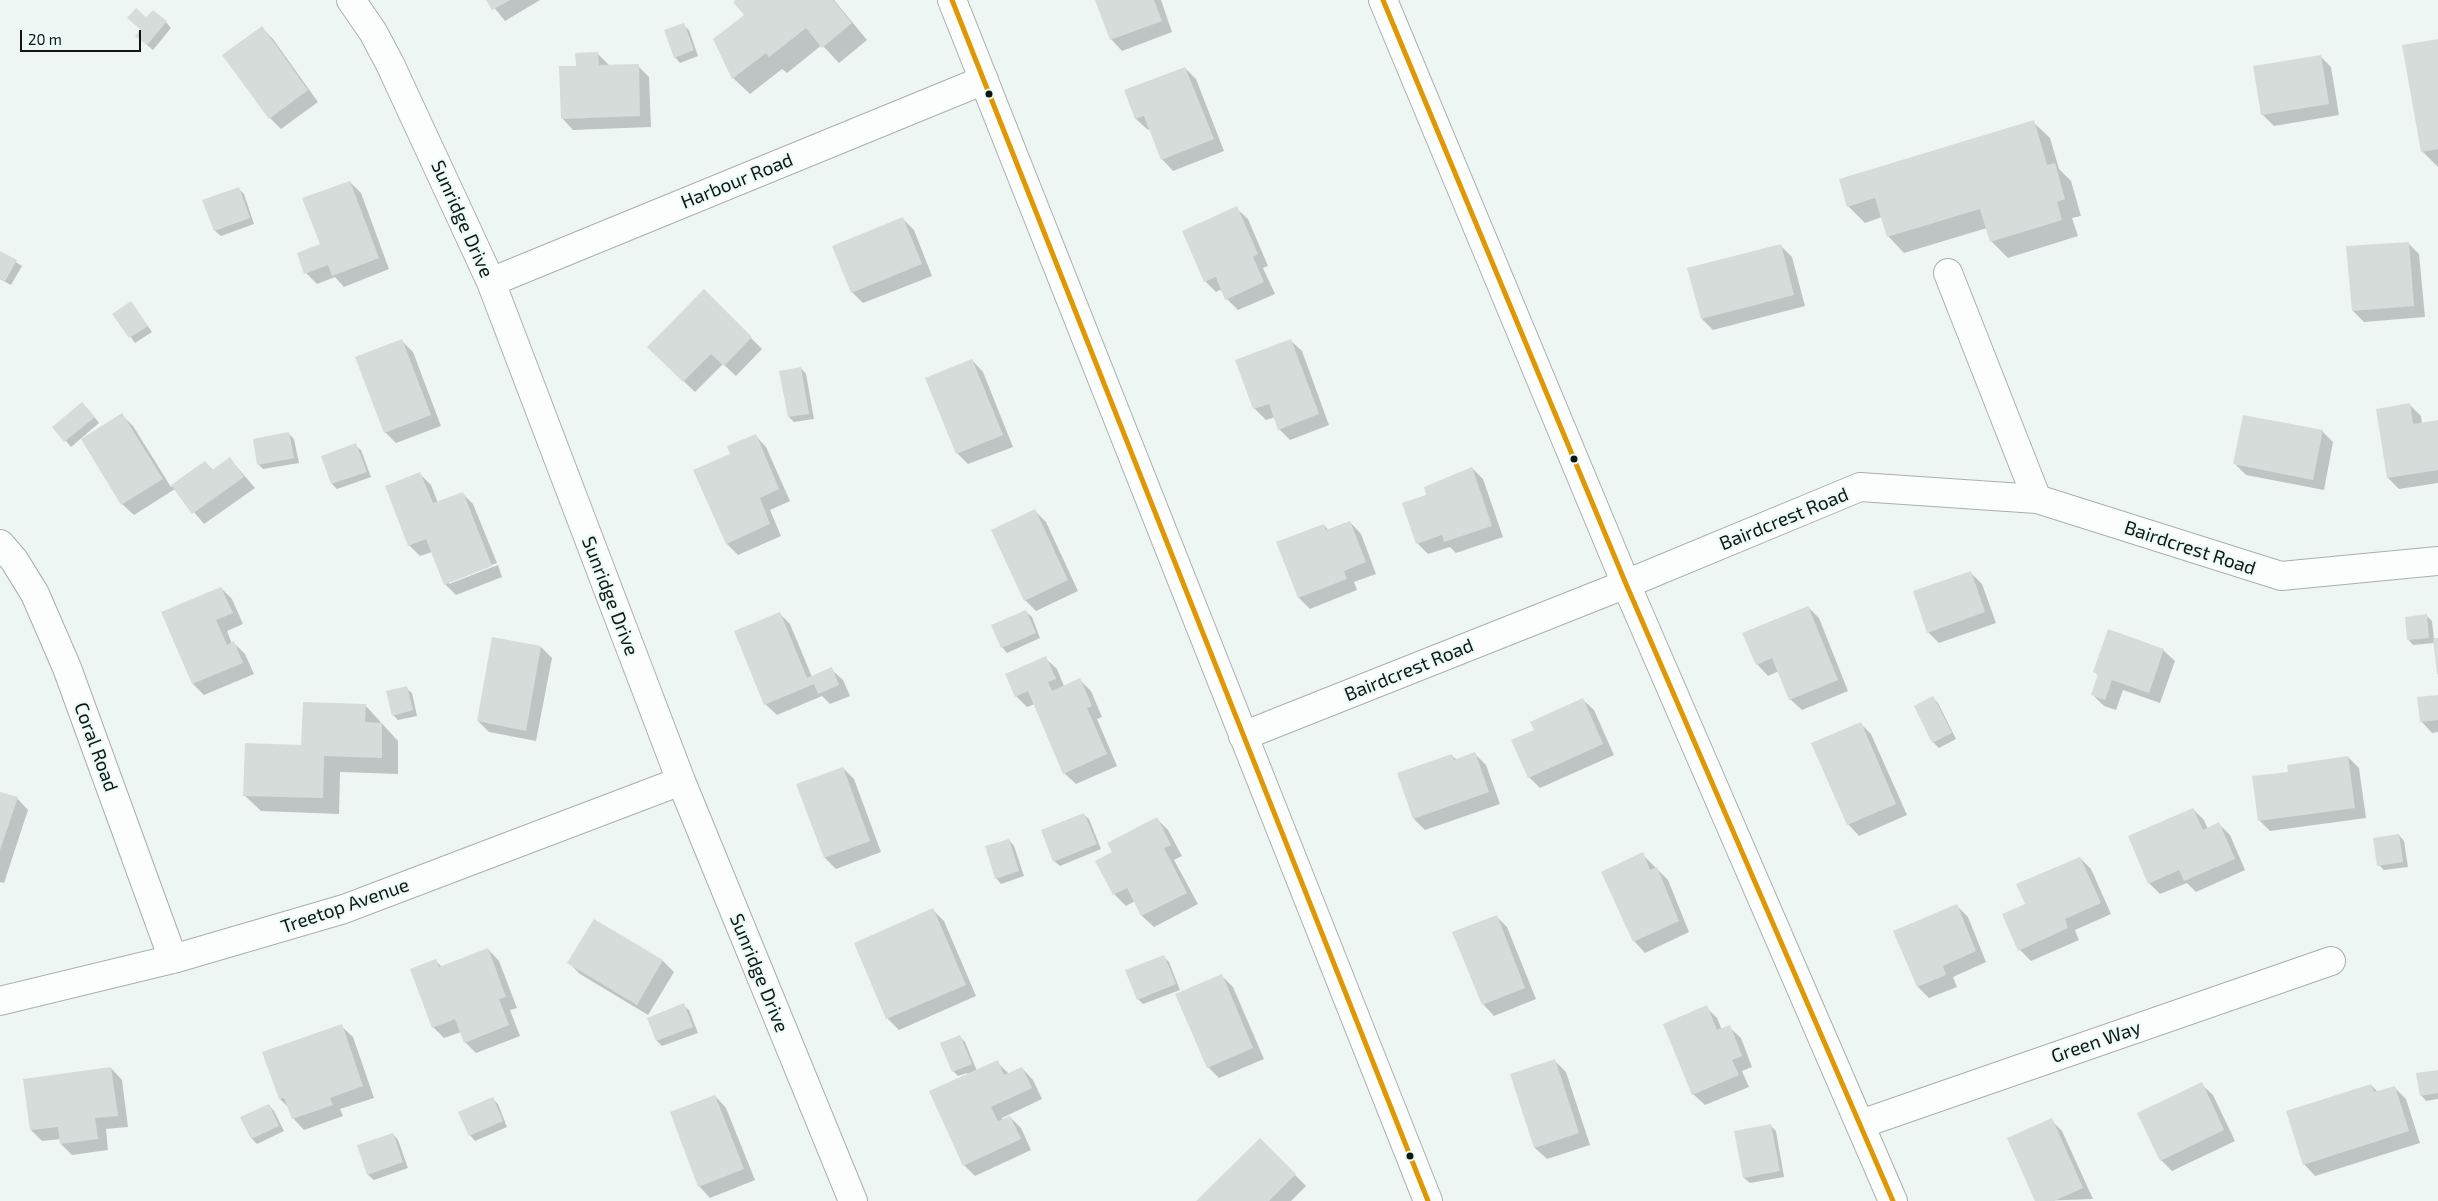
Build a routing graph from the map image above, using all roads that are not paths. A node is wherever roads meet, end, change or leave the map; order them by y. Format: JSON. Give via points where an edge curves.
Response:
{"nodes":[{"id":1,"x":350,"y":0,"type":"edge"},
{"id":2,"x":952,"y":0,"type":"edge"},
{"id":3,"x":1383,"y":0,"type":"edge"},
{"id":4,"x":984,"y":80,"type":"junction"},
{"id":5,"x":1948,"y":273,"type":"dead end"},
{"id":6,"x":491,"y":282,"type":"junction"},
{"id":7,"x":2036,"y":499,"type":"junction"},
{"id":8,"x":0,"y":544,"type":"edge"},
{"id":9,"x":2438,"y":561,"type":"edge"},
{"id":10,"x":1626,"y":584,"type":"junction"},
{"id":11,"x":1243,"y":736,"type":"junction"},
{"id":12,"x":681,"y":781,"type":"junction"},
{"id":13,"x":173,"y":958,"type":"junction"},
{"id":14,"x":2330,"y":961,"type":"dead end"},
{"id":15,"x":0,"y":1000,"type":"edge"},
{"id":16,"x":1861,"y":1124,"type":"junction"},
{"id":17,"x":852,"y":1201,"type":"edge"},
{"id":18,"x":1428,"y":1201,"type":"edge"},
{"id":19,"x":1893,"y":1201,"type":"edge"}],
"edges":[{"from":1,"to":6,"type":"street","name":"Sunridge Drive","via":[[390,64]]},
{"from":2,"to":4,"type":"street"},
{"from":3,"to":10,"type":"street"},
{"from":4,"to":6,"type":"street","name":"Harbour Road"},
{"from":4,"to":11,"type":"street"},
{"from":5,"to":7,"type":"street"},
{"from":6,"to":12,"type":"street","name":"Sunridge Drive"},
{"from":7,"to":9,"type":"street","name":"Bairdcrest Road","via":[[2281,576]]},
{"from":7,"to":10,"type":"street","name":"Bairdcrest Road","via":[[1860,487]]},
{"from":8,"to":13,"type":"street","name":"Coral Road","via":[[35,594],[68,668]]},
{"from":10,"to":11,"type":"street","name":"Bairdcrest Road"},
{"from":10,"to":16,"type":"street"},
{"from":11,"to":18,"type":"street"},
{"from":12,"to":13,"type":"street","name":"Treetop Avenue","via":[[344,910]]},
{"from":12,"to":17,"type":"street","name":"Sunridge Drive"},
{"from":13,"to":15,"type":"street","name":"Treetop Avenue"},
{"from":14,"to":16,"type":"street","name":"Green Way"},
{"from":16,"to":19,"type":"street"}]}
